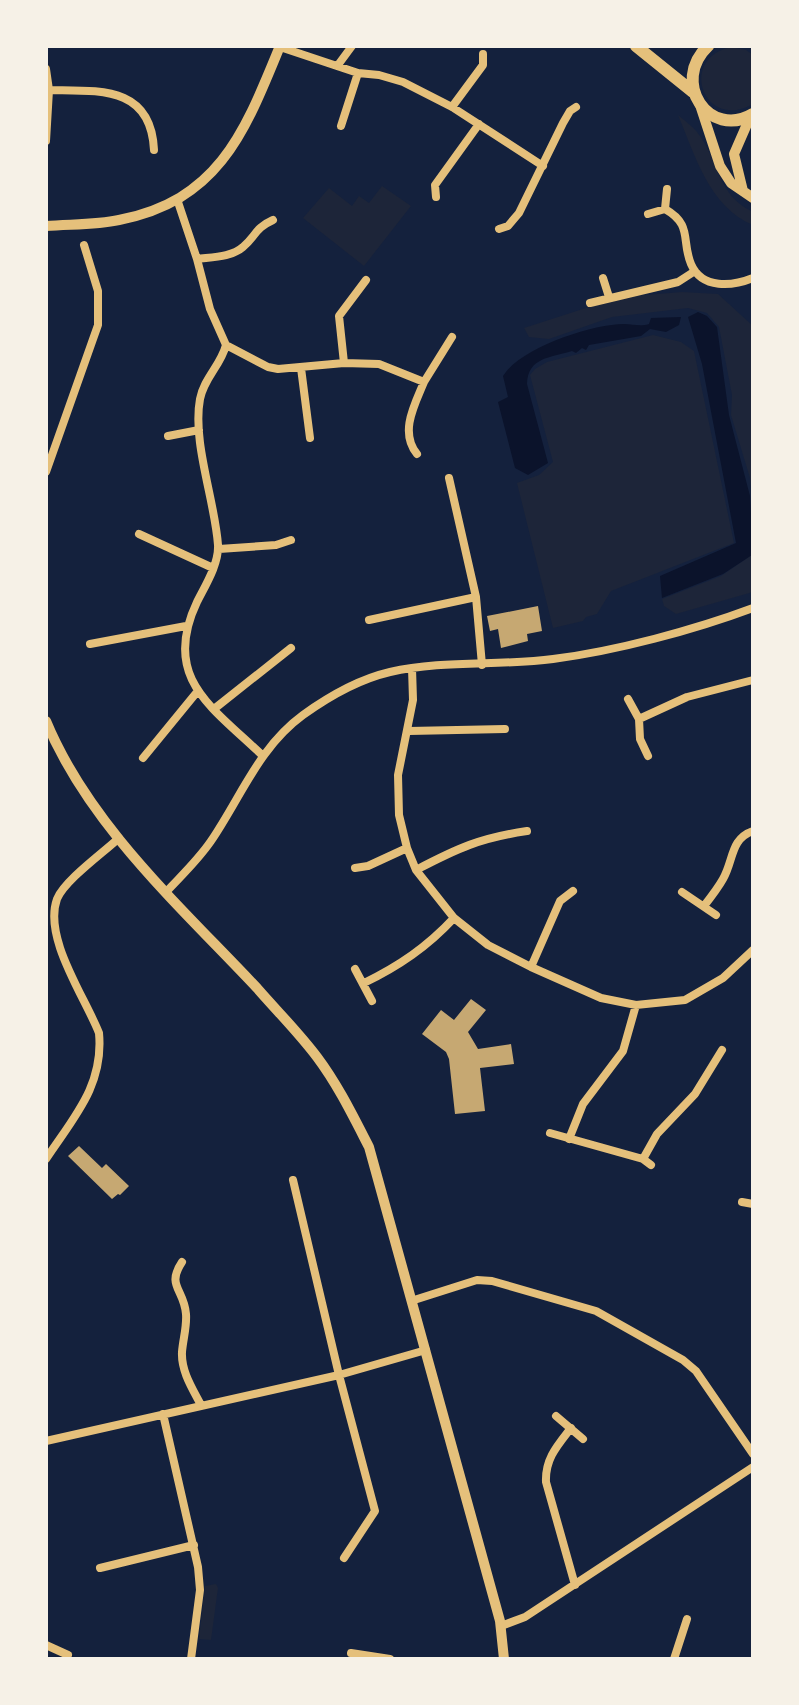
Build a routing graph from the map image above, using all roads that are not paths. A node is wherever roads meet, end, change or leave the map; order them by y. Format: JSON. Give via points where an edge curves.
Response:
{"nodes":[{"id":1,"x":280,"y":46,"type":"edge"},
{"id":2,"x":352,"y":46,"type":"edge"},
{"id":3,"x":636,"y":46,"type":"edge"},
{"id":4,"x":708,"y":46,"type":"edge"},
{"id":5,"x":483,"y":54,"type":"dead end"},
{"id":6,"x":338,"y":65,"type":"junction"},
{"id":7,"x":46,"y":69,"type":"edge"},
{"id":8,"x":358,"y":73,"type":"junction"},
{"id":9,"x":49,"y":90,"type":"junction"},
{"id":10,"x":693,"y":92,"type":"junction"},
{"id":11,"x":700,"y":105,"type":"junction"},
{"id":12,"x":452,"y":107,"type":"junction"},
{"id":13,"x":576,"y":107,"type":"dead end"},
{"id":14,"x":752,"y":115,"type":"edge"},
{"id":15,"x":479,"y":124,"type":"junction"},
{"id":16,"x":341,"y":126,"type":"dead end"},
{"id":17,"x":46,"y":141,"type":"edge"},
{"id":18,"x":154,"y":150,"type":"dead end"},
{"id":19,"x":543,"y":166,"type":"junction"},
{"id":20,"x":667,"y":189,"type":"dead end"},
{"id":21,"x":743,"y":191,"type":"junction"},
{"id":22,"x":436,"y":197,"type":"dead end"},
{"id":23,"x":753,"y":198,"type":"edge"},
{"id":24,"x":177,"y":199,"type":"junction"},
{"id":25,"x":665,"y":209,"type":"junction"},
{"id":26,"x":648,"y":214,"type":"dead end"},
{"id":27,"x":273,"y":220,"type":"dead end"},
{"id":28,"x":46,"y":226,"type":"edge"},
{"id":29,"x":499,"y":229,"type":"dead end"},
{"id":30,"x":84,"y":245,"type":"dead end"},
{"id":31,"x":197,"y":259,"type":"junction"},
{"id":32,"x":695,"y":271,"type":"junction"},
{"id":33,"x":603,"y":278,"type":"dead end"},
{"id":34,"x":753,"y":278,"type":"edge"},
{"id":35,"x":366,"y":280,"type":"dead end"},
{"id":36,"x":609,"y":297,"type":"junction"},
{"id":37,"x":590,"y":303,"type":"dead end"},
{"id":38,"x":452,"y":337,"type":"dead end"},
{"id":39,"x":226,"y":345,"type":"junction"},
{"id":40,"x":344,"y":363,"type":"junction"},
{"id":41,"x":301,"y":368,"type":"junction"},
{"id":42,"x":424,"y":382,"type":"junction"},
{"id":43,"x":199,"y":430,"type":"junction"},
{"id":44,"x":168,"y":436,"type":"dead end"},
{"id":45,"x":310,"y":438,"type":"dead end"},
{"id":46,"x":417,"y":454,"type":"dead end"},
{"id":47,"x":46,"y":472,"type":"edge"},
{"id":48,"x":449,"y":478,"type":"dead end"},
{"id":49,"x":139,"y":534,"type":"dead end"},
{"id":50,"x":291,"y":540,"type":"dead end"},
{"id":51,"x":219,"y":549,"type":"junction"},
{"id":52,"x":213,"y":568,"type":"junction"},
{"id":53,"x":476,"y":597,"type":"junction"},
{"id":54,"x":753,"y":608,"type":"edge"},
{"id":55,"x":369,"y":620,"type":"dead end"},
{"id":56,"x":186,"y":626,"type":"junction"},
{"id":57,"x":90,"y":644,"type":"dead end"},
{"id":58,"x":291,"y":648,"type":"dead end"},
{"id":59,"x":482,"y":665,"type":"junction"},
{"id":60,"x":412,"y":668,"type":"junction"},
{"id":61,"x":753,"y":680,"type":"edge"},
{"id":62,"x":197,"y":692,"type":"junction"},
{"id":63,"x":628,"y":699,"type":"dead end"},
{"id":64,"x":214,"y":709,"type":"junction"},
{"id":65,"x":639,"y":719,"type":"junction"},
{"id":66,"x":46,"y":721,"type":"edge"},
{"id":67,"x":505,"y":729,"type":"dead end"},
{"id":68,"x":409,"y":731,"type":"junction"},
{"id":69,"x":262,"y":755,"type":"junction"},
{"id":70,"x":648,"y":756,"type":"dead end"},
{"id":71,"x":143,"y":758,"type":"dead end"},
{"id":72,"x":527,"y":831,"type":"dead end"},
{"id":73,"x":753,"y":831,"type":"edge"},
{"id":74,"x":119,"y":838,"type":"junction"},
{"id":75,"x":407,"y":848,"type":"junction"},
{"id":76,"x":355,"y":868,"type":"dead end"},
{"id":77,"x":416,"y":870,"type":"junction"},
{"id":78,"x":167,"y":891,"type":"junction"},
{"id":79,"x":573,"y":891,"type":"dead end"},
{"id":80,"x":682,"y":892,"type":"dead end"},
{"id":81,"x":704,"y":906,"type":"junction"},
{"id":82,"x":50,"y":913,"type":"edge"},
{"id":83,"x":716,"y":915,"type":"dead end"},
{"id":84,"x":454,"y":918,"type":"junction"},
{"id":85,"x":753,"y":950,"type":"edge"},
{"id":86,"x":531,"y":967,"type":"junction"},
{"id":87,"x":355,"y":969,"type":"dead end"},
{"id":88,"x":364,"y":983,"type":"junction"},
{"id":89,"x":372,"y":1001,"type":"dead end"},
{"id":90,"x":636,"y":1005,"type":"junction"},
{"id":91,"x":722,"y":1050,"type":"dead end"},
{"id":92,"x":550,"y":1133,"type":"dead end"},
{"id":93,"x":569,"y":1139,"type":"junction"},
{"id":94,"x":46,"y":1159,"type":"edge"},
{"id":95,"x":643,"y":1159,"type":"junction"},
{"id":96,"x":651,"y":1165,"type":"dead end"},
{"id":97,"x":293,"y":1180,"type":"dead end"},
{"id":98,"x":742,"y":1202,"type":"dead end"},
{"id":99,"x":753,"y":1204,"type":"edge"},
{"id":100,"x":182,"y":1262,"type":"dead end"},
{"id":101,"x":411,"y":1301,"type":"junction"},
{"id":102,"x":426,"y":1350,"type":"junction"},
{"id":103,"x":339,"y":1375,"type":"junction"},
{"id":104,"x":201,"y":1405,"type":"junction"},
{"id":105,"x":163,"y":1414,"type":"junction"},
{"id":106,"x":556,"y":1416,"type":"dead end"},
{"id":107,"x":571,"y":1428,"type":"junction"},
{"id":108,"x":583,"y":1439,"type":"dead end"},
{"id":109,"x":46,"y":1441,"type":"edge"},
{"id":110,"x":753,"y":1454,"type":"edge"},
{"id":111,"x":753,"y":1467,"type":"edge"},
{"id":112,"x":194,"y":1545,"type":"junction"},
{"id":113,"x":344,"y":1558,"type":"dead end"},
{"id":114,"x":100,"y":1568,"type":"dead end"},
{"id":115,"x":575,"y":1585,"type":"junction"},
{"id":116,"x":687,"y":1619,"type":"dead end"},
{"id":117,"x":501,"y":1626,"type":"junction"},
{"id":118,"x":50,"y":1646,"type":"edge"},
{"id":119,"x":351,"y":1653,"type":"dead end"},
{"id":120,"x":68,"y":1655,"type":"dead end"},
{"id":121,"x":372,"y":1658,"type":"edge"},
{"id":122,"x":48,"y":1659,"type":"edge"},
{"id":123,"x":191,"y":1659,"type":"edge"},
{"id":124,"x":390,"y":1659,"type":"edge"},
{"id":125,"x":504,"y":1659,"type":"edge"},
{"id":126,"x":674,"y":1659,"type":"edge"}],
"edges":[{"from":1,"to":6,"type":"street"},
{"from":1,"to":24,"type":"street","via":[[239,137],[211,172]]},
{"from":2,"to":6,"type":"street"},
{"from":3,"to":10,"type":"main road"},
{"from":4,"to":10,"type":"main road","via":[[693,64]]},
{"from":5,"to":12,"type":"street","via":[[483,65]]},
{"from":6,"to":8,"type":"street"},
{"from":7,"to":9,"type":"street"},
{"from":8,"to":12,"type":"street","via":[[403,82]]},
{"from":8,"to":16,"type":"street"},
{"from":9,"to":17,"type":"street"},
{"from":9,"to":18,"type":"street","via":[[121,95],[147,117]]},
{"from":10,"to":11,"type":"main road"},
{"from":11,"to":14,"type":"main road","via":[[723,119]]},
{"from":11,"to":21,"type":"street","via":[[720,166]]},
{"from":12,"to":15,"type":"street"},
{"from":13,"to":19,"type":"street"},
{"from":14,"to":21,"type":"street","via":[[734,154]]},
{"from":15,"to":19,"type":"street"},
{"from":15,"to":22,"type":"street","via":[[435,185]]},
{"from":19,"to":29,"type":"street","via":[[519,213]]},
{"from":20,"to":25,"type":"street"},
{"from":21,"to":23,"type":"street"},
{"from":24,"to":28,"type":"street","via":[[116,221]]},
{"from":24,"to":31,"type":"street"},
{"from":25,"to":26,"type":"street"},
{"from":25,"to":32,"type":"street","via":[[678,216]]},
{"from":27,"to":31,"type":"street","via":[[234,253]]},
{"from":30,"to":47,"type":"street","via":[[98,291],[98,325]]},
{"from":31,"to":39,"type":"street"},
{"from":32,"to":34,"type":"street","via":[[724,285]]},
{"from":32,"to":36,"type":"street","via":[[678,282]]},
{"from":33,"to":36,"type":"street"},
{"from":35,"to":40,"type":"street","via":[[339,316]]},
{"from":36,"to":37,"type":"street"},
{"from":38,"to":42,"type":"street"},
{"from":39,"to":41,"type":"street","via":[[268,367]]},
{"from":39,"to":43,"type":"street","via":[[201,392]]},
{"from":40,"to":41,"type":"street"},
{"from":40,"to":42,"type":"street","via":[[379,364]]},
{"from":41,"to":45,"type":"street"},
{"from":42,"to":46,"type":"street","via":[[408,434]]},
{"from":43,"to":44,"type":"street"},
{"from":43,"to":51,"type":"street"},
{"from":48,"to":53,"type":"street"},
{"from":49,"to":52,"type":"street"},
{"from":50,"to":51,"type":"street"},
{"from":51,"to":52,"type":"street"},
{"from":52,"to":56,"type":"street"},
{"from":53,"to":55,"type":"street"},
{"from":53,"to":59,"type":"street"},
{"from":54,"to":59,"type":"street","via":[[608,648]]},
{"from":56,"to":57,"type":"street"},
{"from":56,"to":62,"type":"street","via":[[185,662]]},
{"from":58,"to":64,"type":"street"},
{"from":59,"to":60,"type":"street"},
{"from":60,"to":68,"type":"street"},
{"from":60,"to":69,"type":"street","via":[[360,682],[304,714]]},
{"from":61,"to":65,"type":"street","via":[[687,697]]},
{"from":62,"to":64,"type":"street"},
{"from":62,"to":71,"type":"street"},
{"from":63,"to":65,"type":"street"},
{"from":64,"to":69,"type":"street"},
{"from":65,"to":70,"type":"street"},
{"from":66,"to":74,"type":"street","via":[[79,787]]},
{"from":67,"to":68,"type":"street"},
{"from":68,"to":75,"type":"street","via":[[398,775]]},
{"from":69,"to":78,"type":"street","via":[[211,841]]},
{"from":72,"to":77,"type":"street","via":[[467,844]]},
{"from":73,"to":81,"type":"street","via":[[734,844],[724,877]]},
{"from":74,"to":78,"type":"street"},
{"from":74,"to":82,"type":"street","via":[[66,887]]},
{"from":75,"to":76,"type":"street"},
{"from":75,"to":77,"type":"street"},
{"from":77,"to":84,"type":"street"},
{"from":78,"to":101,"type":"street","via":[[302,1037],[331,1076],[369,1147]]},
{"from":79,"to":86,"type":"street","via":[[560,901]]},
{"from":80,"to":81,"type":"street"},
{"from":81,"to":83,"type":"street"},
{"from":82,"to":94,"type":"street","via":[[60,948],[93,1016],[101,1052],[85,1101]]},
{"from":84,"to":86,"type":"street","via":[[488,945]]},
{"from":84,"to":88,"type":"street","via":[[399,966]]},
{"from":85,"to":90,"type":"street","via":[[723,978],[685,1000]]},
{"from":86,"to":90,"type":"street","via":[[601,998]]},
{"from":87,"to":88,"type":"street"},
{"from":88,"to":89,"type":"street"},
{"from":90,"to":93,"type":"street","via":[[623,1051],[583,1104]]},
{"from":91,"to":95,"type":"street"},
{"from":92,"to":93,"type":"street"},
{"from":93,"to":95,"type":"street"},
{"from":95,"to":96,"type":"street"},
{"from":97,"to":103,"type":"street"},
{"from":98,"to":99,"type":"street"},
{"from":100,"to":104,"type":"street","via":[[174,1274],[186,1314],[183,1363]]},
{"from":101,"to":102,"type":"street"},
{"from":101,"to":110,"type":"street","via":[[477,1280],[596,1311],[696,1371]]},
{"from":102,"to":103,"type":"street"},
{"from":102,"to":117,"type":"street"},
{"from":103,"to":104,"type":"street"},
{"from":103,"to":113,"type":"street","via":[[375,1511]]},
{"from":104,"to":105,"type":"street"},
{"from":105,"to":109,"type":"street"},
{"from":105,"to":112,"type":"street"},
{"from":106,"to":107,"type":"street"},
{"from":107,"to":108,"type":"street"},
{"from":107,"to":115,"type":"street","via":[[545,1468]]},
{"from":111,"to":115,"type":"street"},
{"from":112,"to":114,"type":"street"},
{"from":112,"to":123,"type":"street","via":[[200,1590]]},
{"from":115,"to":117,"type":"street"},
{"from":116,"to":126,"type":"street"},
{"from":117,"to":125,"type":"street"},
{"from":118,"to":120,"type":"street"},
{"from":118,"to":122,"type":"street"},
{"from":119,"to":121,"type":"street"},
{"from":121,"to":124,"type":"street"}]}
